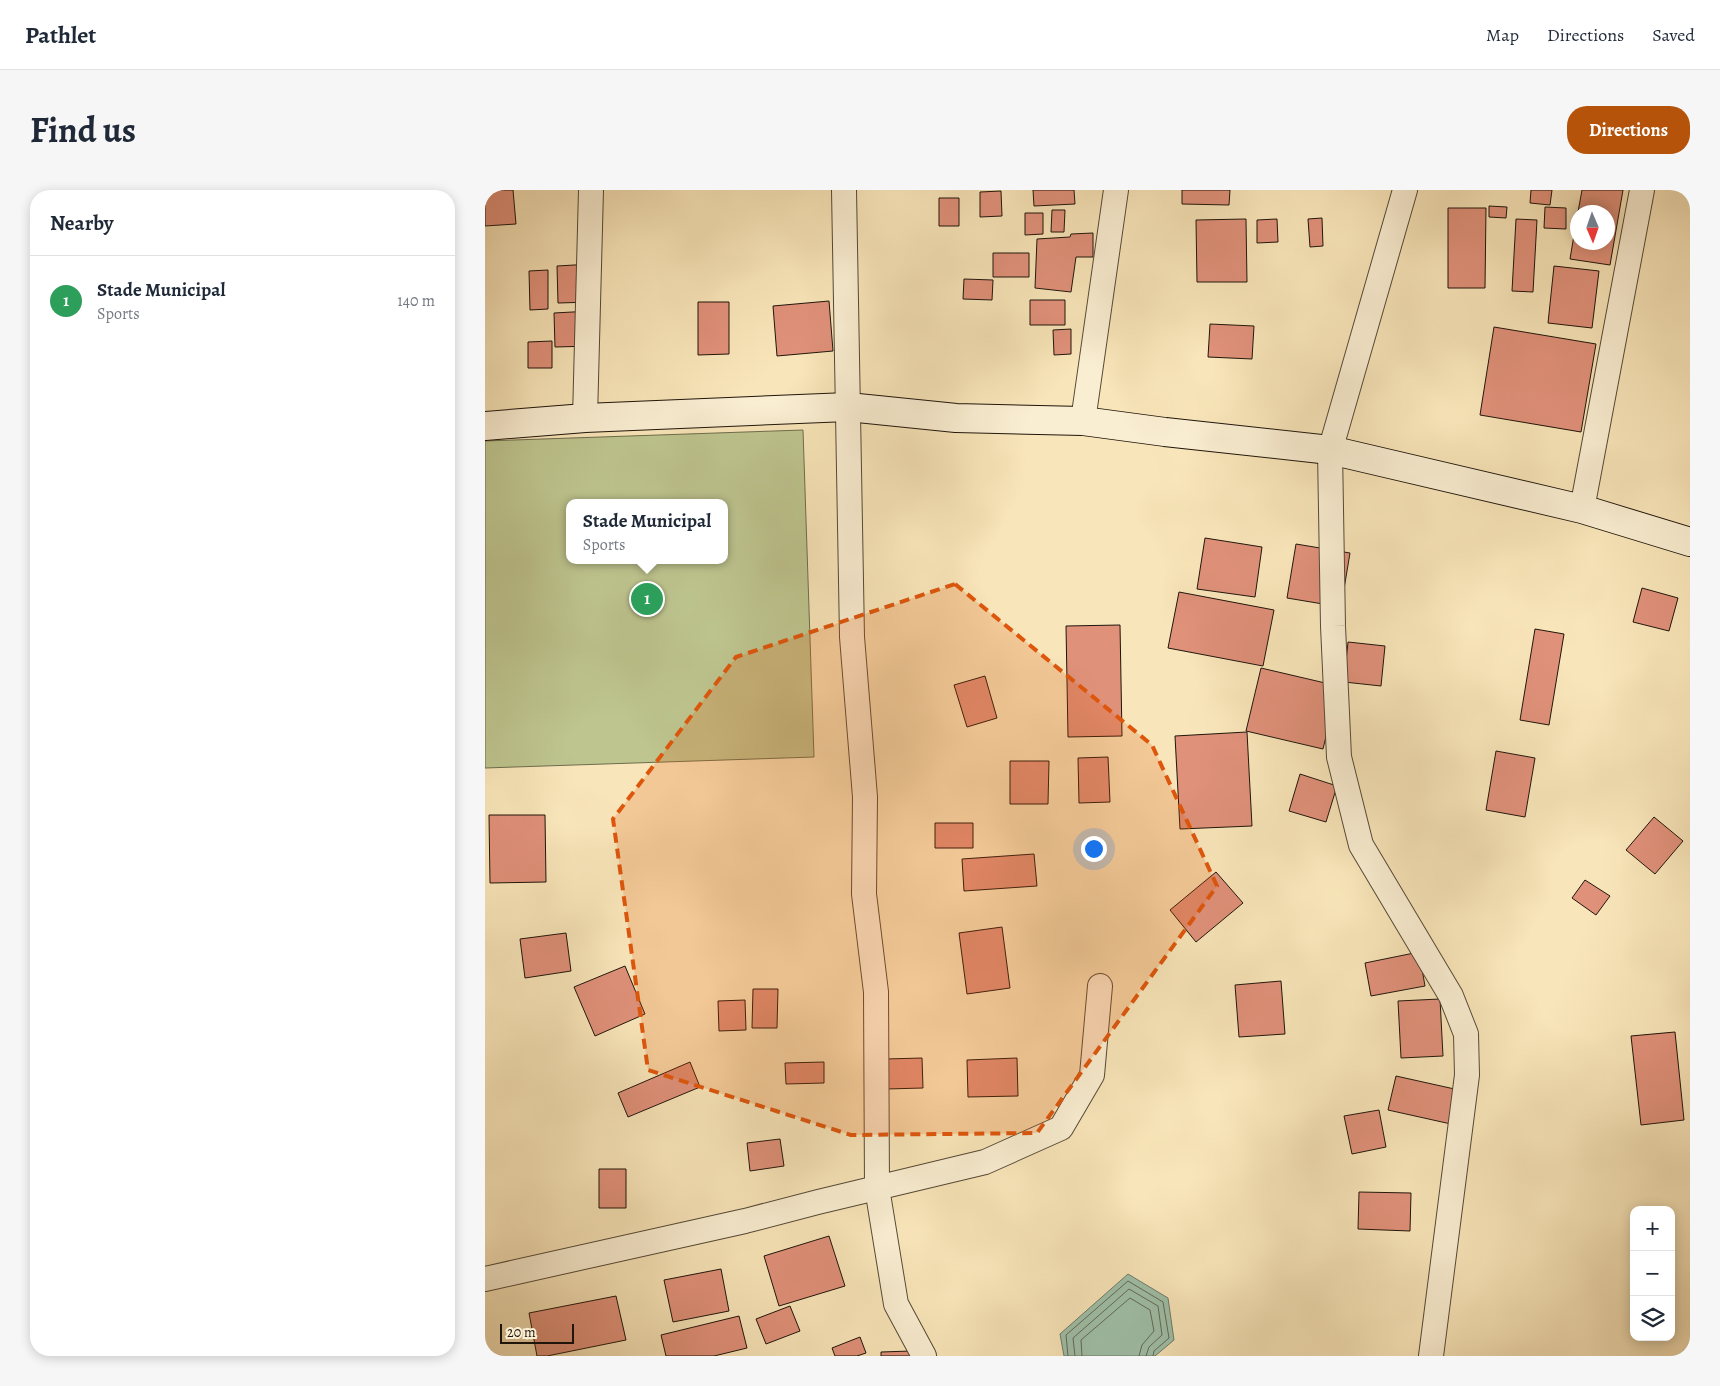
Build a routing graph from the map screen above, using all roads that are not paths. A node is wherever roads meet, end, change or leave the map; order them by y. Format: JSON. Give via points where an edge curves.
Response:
{"nodes":[{"id":1,"x":591,"y":190,"type":"edge"},
{"id":2,"x":844,"y":190,"type":"edge"},
{"id":3,"x":1116,"y":190,"type":"edge"},
{"id":4,"x":1405,"y":190,"type":"edge"},
{"id":5,"x":1642,"y":190,"type":"edge"},
{"id":6,"x":848,"y":407,"type":"junction"},
{"id":7,"x":585,"y":418,"type":"junction"},
{"id":8,"x":1083,"y":421,"type":"junction"},
{"id":9,"x":485,"y":426,"type":"edge"},
{"id":10,"x":1330,"y":451,"type":"junction"},
{"id":11,"x":1582,"y":509,"type":"junction"},
{"id":12,"x":1690,"y":542,"type":"edge"},
{"id":13,"x":1100,"y":986,"type":"dead end"},
{"id":14,"x":877,"y":1188,"type":"junction"},
{"id":15,"x":485,"y":1279,"type":"edge"},
{"id":16,"x":924,"y":1356,"type":"edge"},
{"id":17,"x":1431,"y":1356,"type":"edge"}],
"edges":[{"from":1,"to":7,"type":"street"},
{"from":2,"to":6,"type":"street"},
{"from":3,"to":8,"type":"street"},
{"from":4,"to":10,"type":"street"},
{"from":5,"to":11,"type":"street"},
{"from":6,"to":7,"type":"street"},
{"from":6,"to":8,"type":"street","via":[[956,418]]},
{"from":6,"to":14,"type":"street","via":[[852,637],[865,797],[863,894],[876,992]]},
{"from":7,"to":9,"type":"street"},
{"from":8,"to":10,"type":"street"},
{"from":10,"to":11,"type":"street"},
{"from":10,"to":17,"type":"street","via":[[1339,757],[1361,845],[1451,996],[1466,1034],[1467,1075]]},
{"from":11,"to":12,"type":"street"},
{"from":13,"to":14,"type":"street","via":[[1092,1074],[1061,1128],[985,1162]]},
{"from":14,"to":15,"type":"street"},
{"from":14,"to":16,"type":"street","via":[[896,1304]]}]}
